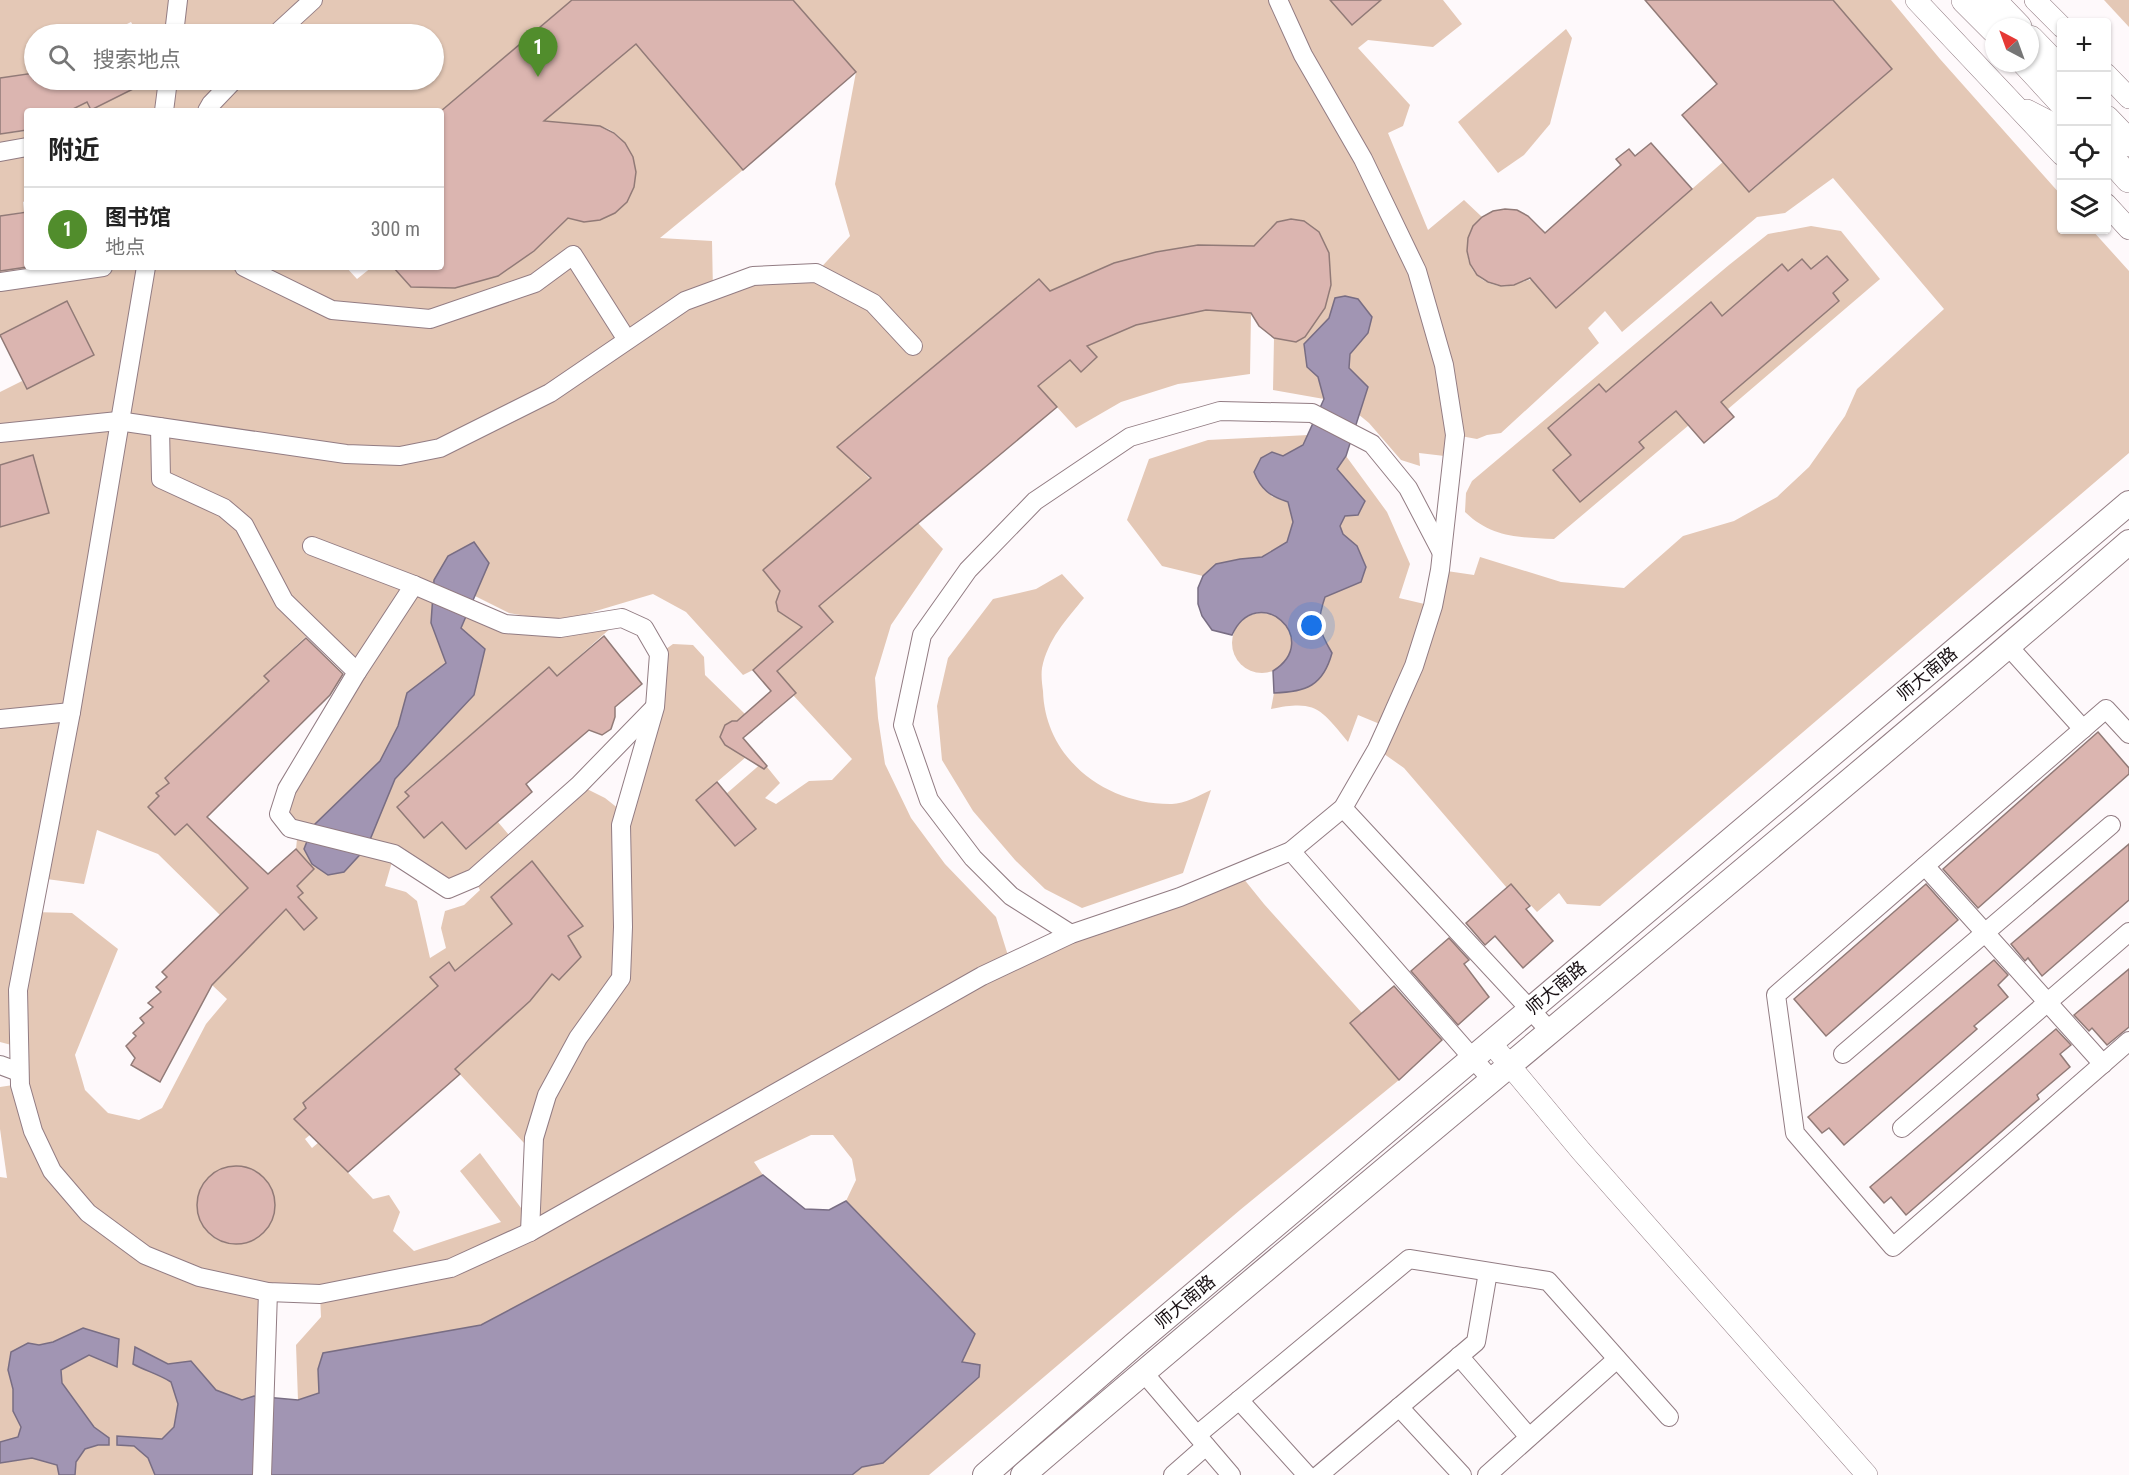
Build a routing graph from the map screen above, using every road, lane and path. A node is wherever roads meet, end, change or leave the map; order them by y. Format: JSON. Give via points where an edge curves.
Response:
{"nodes":[{"id":1,"x":178,"y":0,"type":"edge"},
{"id":2,"x":313,"y":0,"type":"edge"},
{"id":3,"x":1278,"y":0,"type":"edge"},
{"id":4,"x":1916,"y":0,"type":"edge"},
{"id":5,"x":1965,"y":0,"type":"edge"},
{"id":6,"x":1992,"y":0,"type":"edge"},
{"id":7,"x":2035,"y":0,"type":"edge"},
{"id":8,"x":2009,"y":18,"type":"edge"},
{"id":9,"x":1985,"y":20,"type":"edge"},
{"id":10,"x":2057,"y":23,"type":"edge"},
{"id":11,"x":175,"y":24,"type":"edge"},
{"id":12,"x":287,"y":24,"type":"edge"},
{"id":13,"x":2039,"y":49,"type":"edge"},
{"id":14,"x":2057,"y":68,"type":"edge"},
{"id":15,"x":2034,"y":72,"type":"edge"},
{"id":16,"x":2111,"y":79,"type":"edge"},
{"id":17,"x":167,"y":90,"type":"edge"},
{"id":18,"x":224,"y":90,"type":"edge"},
{"id":19,"x":2057,"y":98,"type":"edge"},
{"id":20,"x":2129,"y":98,"type":"edge"},
{"id":21,"x":2013,"y":102,"type":"junction"},
{"id":22,"x":164,"y":108,"type":"edge"},
{"id":23,"x":209,"y":108,"type":"edge"},
{"id":24,"x":2111,"y":124,"type":"edge"},
{"id":25,"x":2057,"y":126,"type":"edge"},
{"id":26,"x":2129,"y":143,"type":"edge"},
{"id":27,"x":24,"y":148,"type":"edge"},
{"id":28,"x":2057,"y":151,"type":"edge"},
{"id":29,"x":0,"y":152,"type":"edge"},
{"id":30,"x":2111,"y":159,"type":"edge"},
{"id":31,"x":2129,"y":179,"type":"edge"},
{"id":32,"x":2111,"y":209,"type":"edge"},
{"id":33,"x":2129,"y":229,"type":"edge"},
{"id":34,"x":82,"y":270,"type":"edge"},
{"id":35,"x":145,"y":270,"type":"edge"},
{"id":36,"x":249,"y":270,"type":"edge"},
{"id":37,"x":0,"y":282,"type":"edge"},
{"id":38,"x":627,"y":340,"type":"junction"},
{"id":39,"x":913,"y":346,"type":"dead end"},
{"id":40,"x":118,"y":421,"type":"junction"},
{"id":41,"x":160,"y":427,"type":"junction"},
{"id":42,"x":0,"y":433,"type":"edge"},
{"id":43,"x":2129,"y":502,"type":"edge"},
{"id":44,"x":2129,"y":542,"type":"edge"},
{"id":45,"x":312,"y":546,"type":"dead end"},
{"id":46,"x":1441,"y":551,"type":"junction"},
{"id":47,"x":414,"y":585,"type":"junction"},
{"id":48,"x":2009,"y":647,"type":"junction"},
{"id":49,"x":357,"y":672,"type":"junction"},
{"id":50,"x":655,"y":707,"type":"junction"},
{"id":51,"x":70,"y":712,"type":"junction"},
{"id":52,"x":0,"y":719,"type":"edge"},
{"id":53,"x":2083,"y":729,"type":"junction"},
{"id":54,"x":2129,"y":734,"type":"edge"},
{"id":55,"x":1342,"y":808,"type":"junction"},
{"id":56,"x":2111,"y":825,"type":"dead end"},
{"id":57,"x":1291,"y":852,"type":"junction"},
{"id":58,"x":1926,"y":866,"type":"junction"},
{"id":59,"x":1985,"y":932,"type":"junction"},
{"id":60,"x":2129,"y":932,"type":"edge"},
{"id":61,"x":1071,"y":934,"type":"junction"},
{"id":62,"x":2046,"y":1002,"type":"junction"},
{"id":63,"x":1529,"y":1010,"type":"junction"},
{"id":64,"x":1550,"y":1031,"type":"junction"},
{"id":65,"x":2129,"y":1041,"type":"edge"},
{"id":66,"x":1491,"y":1043,"type":"junction"},
{"id":67,"x":1844,"y":1054,"type":"dead end"},
{"id":68,"x":1472,"y":1059,"type":"junction"},
{"id":69,"x":2103,"y":1064,"type":"junction"},
{"id":70,"x":0,"y":1065,"type":"edge"},
{"id":71,"x":20,"y":1072,"type":"junction"},
{"id":72,"x":1500,"y":1072,"type":"junction"},
{"id":73,"x":1902,"y":1128,"type":"dead end"},
{"id":74,"x":530,"y":1232,"type":"junction"},
{"id":75,"x":1488,"y":1272,"type":"junction"},
{"id":76,"x":268,"y":1292,"type":"junction"},
{"id":77,"x":1459,"y":1356,"type":"junction"},
{"id":78,"x":1617,"y":1359,"type":"junction"},
{"id":79,"x":1143,"y":1372,"type":"junction"},
{"id":80,"x":1239,"y":1400,"type":"junction"},
{"id":81,"x":1399,"y":1407,"type":"junction"},
{"id":82,"x":1669,"y":1417,"type":"dead end"},
{"id":83,"x":1529,"y":1437,"type":"junction"},
{"id":84,"x":1202,"y":1441,"type":"junction"},
{"id":85,"x":262,"y":1475,"type":"edge"},
{"id":86,"x":985,"y":1475,"type":"edge"},
{"id":87,"x":1023,"y":1475,"type":"edge"},
{"id":88,"x":1173,"y":1475,"type":"edge"},
{"id":89,"x":1231,"y":1475,"type":"edge"},
{"id":90,"x":1307,"y":1475,"type":"edge"},
{"id":91,"x":1319,"y":1475,"type":"edge"},
{"id":92,"x":1462,"y":1475,"type":"edge"},
{"id":93,"x":1487,"y":1475,"type":"edge"},
{"id":94,"x":1867,"y":1475,"type":"edge"}],
"edges":[{"from":1,"to":11,"type":"street"},
{"from":2,"to":12,"type":"street"},
{"from":3,"to":46,"type":"street","via":[[1418,272],[1444,365],[1455,435]]},
{"from":4,"to":21,"type":"street"},
{"from":5,"to":9,"type":"main road"},
{"from":6,"to":8,"type":"main road"},
{"from":7,"to":10,"type":"street"},
{"from":13,"to":14,"type":"main road"},
{"from":15,"to":19,"type":"main road"},
{"from":16,"to":20,"type":"street"},
{"from":17,"to":22,"type":"street"},
{"from":18,"to":23,"type":"street"},
{"from":21,"to":25,"type":"street"},
{"from":21,"to":28,"type":"street"},
{"from":24,"to":26,"type":"main road"},
{"from":27,"to":29,"type":"street"},
{"from":30,"to":31,"type":"main road"},
{"from":32,"to":33,"type":"street"},
{"from":34,"to":37,"type":"street"},
{"from":35,"to":40,"type":"street"},
{"from":36,"to":38,"type":"street","via":[[332,310],[430,319],[535,283],[573,255]]},
{"from":38,"to":39,"type":"street","via":[[685,301],[753,276],[816,273],[873,303]]},
{"from":38,"to":41,"type":"street","via":[[550,393],[440,448],[400,456],[346,454]]},
{"from":40,"to":41,"type":"street"},
{"from":40,"to":42,"type":"street"},
{"from":40,"to":51,"type":"street"},
{"from":41,"to":49,"type":"street","via":[[161,479],[224,508],[244,525],[284,601]]},
{"from":43,"to":63,"type":"main road","name":"师大南路"},
{"from":44,"to":48,"type":"main road","name":"师大南路"},
{"from":45,"to":47,"type":"street"},
{"from":46,"to":55,"type":"street","via":[[1433,606],[1414,666],[1377,749]]},
{"from":46,"to":61,"type":"street","via":[[1408,488],[1372,444],[1312,413],[1220,411],[1130,437],[1035,501],[968,570],[922,635],[903,725],[928,800],[973,858],[1011,896]]},
{"from":47,"to":49,"type":"street"},
{"from":47,"to":50,"type":"street","via":[[505,624],[560,628],[622,618],[644,628],[659,654]]},
{"from":48,"to":53,"type":"street"},
{"from":48,"to":64,"type":"main road","name":"师大南路"},
{"from":49,"to":50,"type":"street","via":[[287,789],[279,814],[290,828],[394,854],[448,889],[474,878],[579,785]]},
{"from":50,"to":74,"type":"street","via":[[621,825],[621,978],[578,1038],[547,1095],[534,1137]]},
{"from":51,"to":52,"type":"street"},
{"from":51,"to":71,"type":"street","via":[[18,990]]},
{"from":53,"to":54,"type":"street","via":[[2106,709]]},
{"from":53,"to":58,"type":"street"},
{"from":55,"to":57,"type":"street"},
{"from":55,"to":63,"type":"street"},
{"from":56,"to":59,"type":"street"},
{"from":57,"to":61,"type":"street","via":[[1180,897]]},
{"from":57,"to":68,"type":"street"},
{"from":58,"to":59,"type":"street"},
{"from":58,"to":69,"type":"street","via":[[1776,995],[1795,1133],[1893,1247]]},
{"from":59,"to":62,"type":"street"},
{"from":59,"to":67,"type":"street"},
{"from":60,"to":62,"type":"street"},
{"from":61,"to":74,"type":"street","via":[[982,976]]},
{"from":62,"to":69,"type":"street"},
{"from":62,"to":73,"type":"street"},
{"from":63,"to":64,"type":"street"},
{"from":63,"to":66,"type":"main road","name":"师大南路"},
{"from":64,"to":72,"type":"main road","name":"师大南路"},
{"from":65,"to":69,"type":"street"},
{"from":66,"to":68,"type":"main road","name":"师大南路"},
{"from":66,"to":72,"type":"street"},
{"from":68,"to":72,"type":"street"},
{"from":68,"to":86,"type":"main road","name":"师大南路"},
{"from":70,"to":71,"type":"street"},
{"from":71,"to":76,"type":"street","via":[[33,1131],[52,1171],[88,1213],[145,1255],[199,1277]]},
{"from":72,"to":79,"type":"main road","name":"师大南路"},
{"from":72,"to":94,"type":"street","via":[[1581,1151]]},
{"from":74,"to":76,"type":"street","via":[[451,1268],[320,1294]]},
{"from":75,"to":77,"type":"street","via":[[1476,1342]]},
{"from":75,"to":78,"type":"street","via":[[1548,1281]]},
{"from":75,"to":80,"type":"street","via":[[1409,1259]]},
{"from":76,"to":85,"type":"street"},
{"from":77,"to":81,"type":"street"},
{"from":77,"to":83,"type":"street"},
{"from":78,"to":82,"type":"street"},
{"from":78,"to":83,"type":"street"},
{"from":79,"to":84,"type":"street"},
{"from":79,"to":87,"type":"main road","name":"师大南路"},
{"from":80,"to":84,"type":"street"},
{"from":80,"to":90,"type":"street"},
{"from":81,"to":91,"type":"street"},
{"from":81,"to":92,"type":"street"},
{"from":83,"to":93,"type":"street"},
{"from":84,"to":88,"type":"street"},
{"from":84,"to":89,"type":"street"}]}
